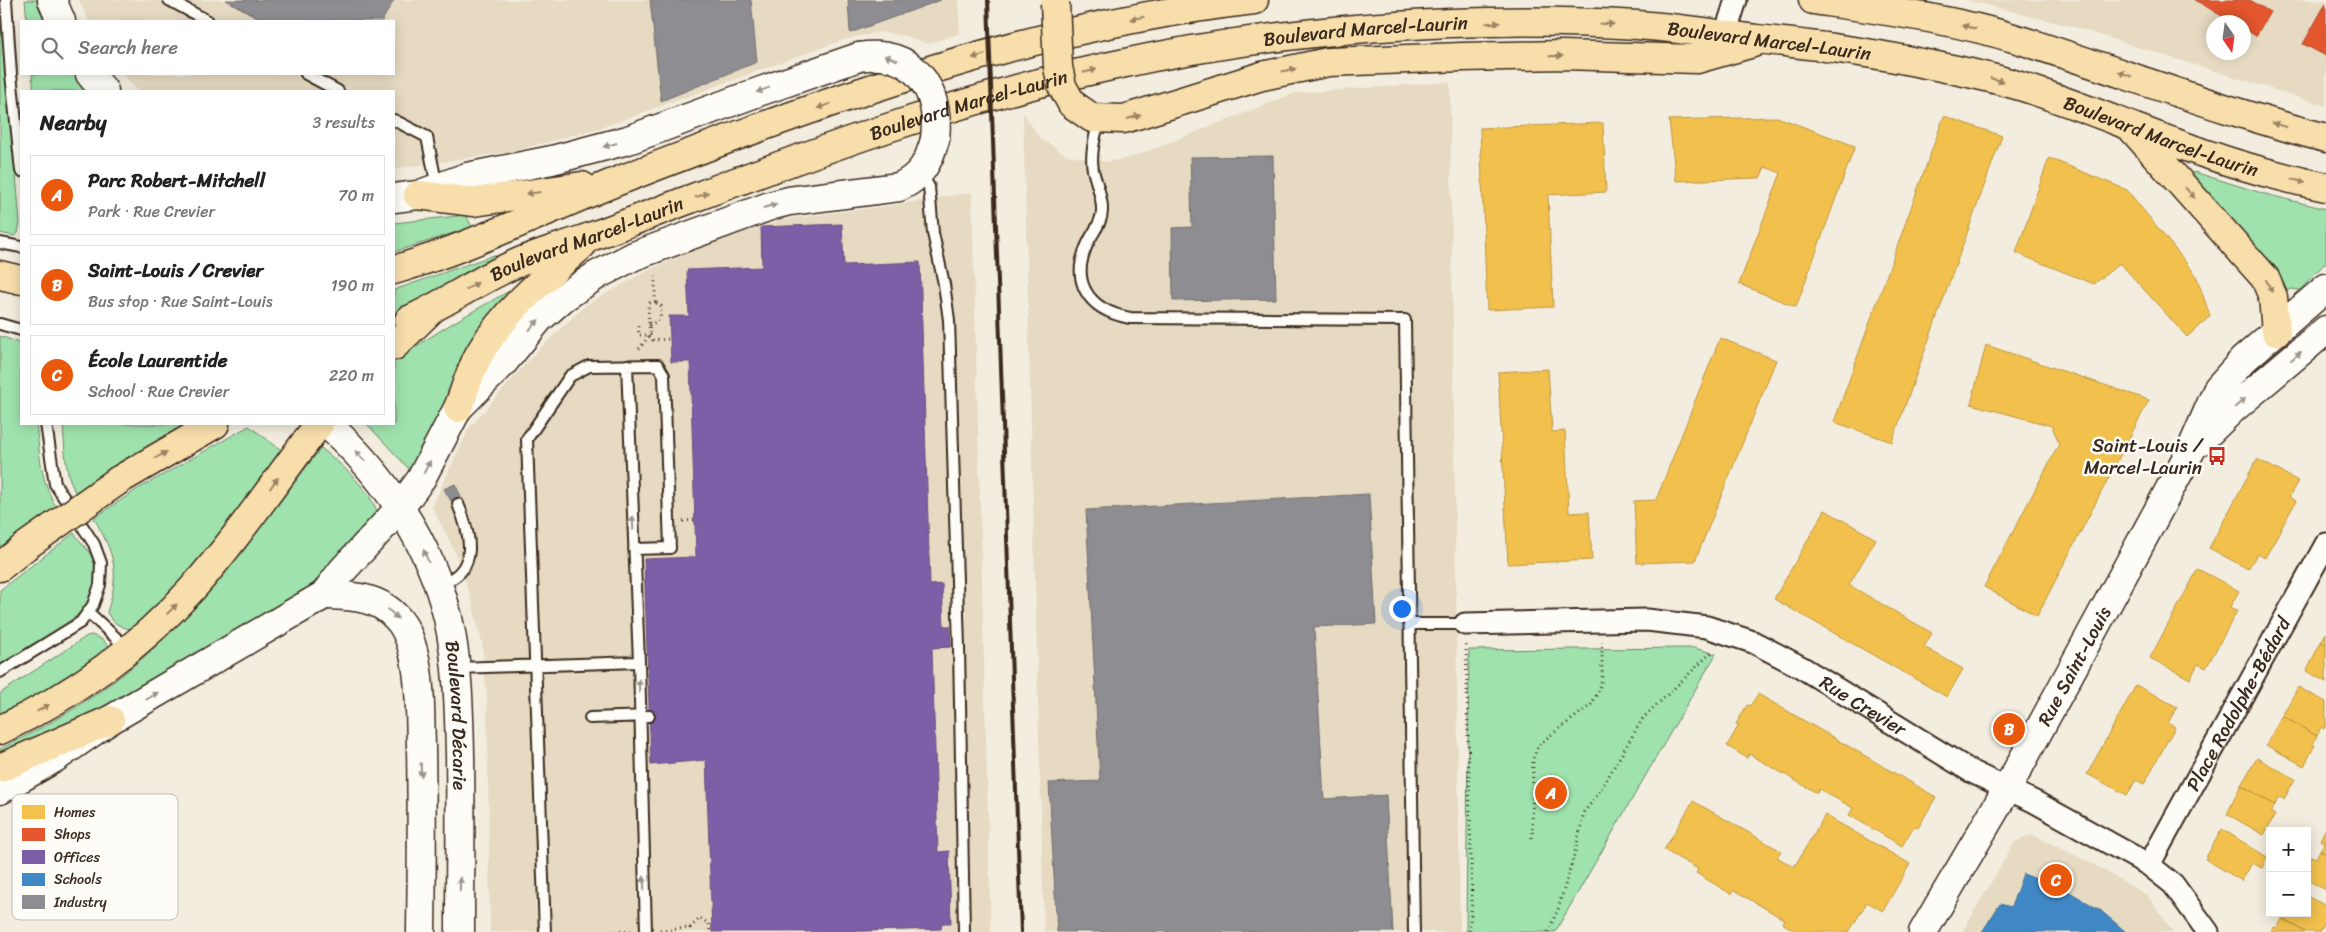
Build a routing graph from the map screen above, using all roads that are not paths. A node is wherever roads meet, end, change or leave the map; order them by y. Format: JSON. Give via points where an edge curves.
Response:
{"nodes":[{"id":1,"x":6,"y":0,"type":"edge"},
{"id":2,"x":52,"y":0,"type":"edge"},
{"id":3,"x":169,"y":0,"type":"edge"},
{"id":4,"x":1254,"y":0,"type":"edge"},
{"id":5,"x":1736,"y":0,"type":"edge"},
{"id":6,"x":1813,"y":0,"type":"edge"},
{"id":7,"x":1055,"y":2,"type":"edge"},
{"id":8,"x":61,"y":20,"type":"edge"},
{"id":9,"x":206,"y":20,"type":"edge"},
{"id":10,"x":1725,"y":35,"type":"junction"},
{"id":11,"x":1765,"y":40,"type":"junction"},
{"id":12,"x":91,"y":75,"type":"edge"},
{"id":13,"x":308,"y":75,"type":"edge"},
{"id":14,"x":103,"y":90,"type":"edge"},
{"id":15,"x":336,"y":90,"type":"edge"},
{"id":16,"x":1099,"y":119,"type":"junction"},
{"id":17,"x":395,"y":121,"type":"edge"},
{"id":18,"x":2128,"y":125,"type":"junction"},
{"id":19,"x":2326,"y":138,"type":"edge"},
{"id":20,"x":20,"y":161,"type":"edge"},
{"id":21,"x":921,"y":172,"type":"junction"},
{"id":22,"x":616,"y":182,"type":"junction"},
{"id":23,"x":2326,"y":187,"type":"edge"},
{"id":24,"x":416,"y":193,"type":"edge"},
{"id":25,"x":591,"y":237,"type":"junction"},
{"id":26,"x":0,"y":243,"type":"edge"},
{"id":27,"x":20,"y":247,"type":"edge"},
{"id":28,"x":395,"y":270,"type":"edge"},
{"id":29,"x":0,"y":275,"type":"edge"},
{"id":30,"x":20,"y":280,"type":"edge"},
{"id":31,"x":2326,"y":288,"type":"edge"},
{"id":32,"x":430,"y":311,"type":"junction"},
{"id":33,"x":0,"y":324,"type":"edge"},
{"id":34,"x":395,"y":327,"type":"edge"},
{"id":35,"x":20,"y":330,"type":"edge"},
{"id":36,"x":2326,"y":330,"type":"edge"},
{"id":37,"x":2276,"y":332,"type":"junction"},
{"id":38,"x":395,"y":345,"type":"edge"},
{"id":39,"x":627,"y":365,"type":"junction"},
{"id":40,"x":458,"y":408,"type":"junction"},
{"id":41,"x":46,"y":425,"type":"edge"},
{"id":42,"x":213,"y":425,"type":"edge"},
{"id":43,"x":318,"y":425,"type":"edge"},
{"id":44,"x":329,"y":425,"type":"edge"},
{"id":45,"x":2192,"y":448,"type":"junction"},
{"id":46,"x":458,"y":504,"type":"dead end"},
{"id":47,"x":400,"y":508,"type":"junction"},
{"id":48,"x":2326,"y":544,"type":"edge"},
{"id":49,"x":634,"y":549,"type":"junction"},
{"id":50,"x":0,"y":567,"type":"edge"},
{"id":51,"x":438,"y":585,"type":"junction"},
{"id":52,"x":324,"y":595,"type":"junction"},
{"id":53,"x":88,"y":612,"type":"junction"},
{"id":54,"x":1409,"y":624,"type":"junction"},
{"id":55,"x":1465,"y":624,"type":"joint"},
{"id":56,"x":128,"y":649,"type":"junction"},
{"id":57,"x":639,"y":662,"type":"junction"},
{"id":58,"x":535,"y":666,"type":"junction"},
{"id":59,"x":456,"y":668,"type":"junction"},
{"id":60,"x":0,"y":672,"type":"edge"},
{"id":61,"x":645,"y":716,"type":"junction"},
{"id":62,"x":590,"y":718,"type":"dead end"},
{"id":63,"x":110,"y":720,"type":"junction"},
{"id":64,"x":0,"y":730,"type":"edge"},
{"id":65,"x":0,"y":768,"type":"edge"},
{"id":66,"x":2007,"y":789,"type":"junction"},
{"id":67,"x":0,"y":790,"type":"edge"},
{"id":68,"x":2149,"y":865,"type":"junction"},
{"id":69,"x":421,"y":932,"type":"edge"},
{"id":70,"x":460,"y":932,"type":"edge"},
{"id":71,"x":545,"y":932,"type":"edge"},
{"id":72,"x":646,"y":932,"type":"edge"},
{"id":73,"x":964,"y":932,"type":"edge"},
{"id":74,"x":1414,"y":932,"type":"edge"},
{"id":75,"x":1923,"y":932,"type":"edge"},
{"id":76,"x":2208,"y":932,"type":"edge"}],
"edges":[{"from":1,"to":20,"type":"lane"},
{"from":2,"to":8,"type":"street"},
{"from":3,"to":9,"type":"lane"},
{"from":4,"to":22,"type":"main road","name":"Boulevard Marcel-Laurin","one_way":true,"via":[[1097,26],[941,66]]},
{"from":5,"to":10,"type":"street"},
{"from":19,"to":6,"type":"main road","one_way":true,"via":[[2228,110],[1987,31],[1896,12]]},
{"from":7,"to":16,"type":"main road","bridge":true,"via":[[1062,86],[1072,104],[1092,118]]},
{"from":10,"to":11,"type":"main road","name":"Boulevard Marcel-Laurin"},
{"from":25,"to":10,"type":"main road","name":"Boulevard Marcel-Laurin","one_way":true,"via":[[811,153],[919,116],[1110,66],[1179,53],[1347,30],[1490,23],[1639,26]]},
{"from":16,"to":11,"type":"main road","one_way":true,"via":[[1124,120],[1262,76],[1328,62],[1562,56],[1697,59]]},
{"from":11,"to":18,"type":"main road","name":"Boulevard Marcel-Laurin","one_way":true,"via":[[1864,52],[1980,76],[2035,91]]},
{"from":12,"to":14,"type":"street"},
{"from":13,"to":15,"type":"lane"},
{"from":16,"to":54,"type":"lane","via":[[1092,168],[1103,212],[1084,253],[1081,276],[1085,293],[1092,302],[1117,316],[1130,318],[1405,320]]},
{"from":17,"to":24,"type":"lane","via":[[427,137]]},
{"from":18,"to":23,"type":"main road","name":"Boulevard Marcel-Laurin","one_way":true,"via":[[2225,160]]},
{"from":18,"to":37,"type":"main road","one_way":true,"via":[[2265,278],[2273,297]]},
{"from":21,"to":24,"type":"street","one_way":true,"bridge":true,"via":[[935,139],[934,106],[929,89],[912,68],[893,58],[872,55],[761,91],[628,140],[467,177]]},
{"from":40,"to":21,"type":"street","one_way":true,"via":[[503,363],[540,319],[579,286],[617,264],[770,206],[899,188]]},
{"from":21,"to":73,"type":"lane","via":[[929,187],[932,233],[949,320],[960,647]]},
{"from":22,"to":24,"type":"main road","one_way":true,"via":[[474,202]]},
{"from":22,"to":28,"type":"main road","name":"Boulevard Marcel-Laurin","via":[[495,234]]},
{"from":32,"to":25,"type":"main road","name":"Boulevard Marcel-Laurin","one_way":true,"via":[[511,265]]},
{"from":25,"to":40,"type":"main road","via":[[499,325],[480,353]]},
{"from":26,"to":27,"type":"lane"},
{"from":29,"to":30,"type":"main road"},
{"from":31,"to":37,"type":"street","name":"Rue Saint-Louis"},
{"from":32,"to":34,"type":"main road"},
{"from":32,"to":38,"type":"main road"},
{"from":33,"to":35,"type":"lane"},
{"from":45,"to":36,"type":"street","name":"Rue Saint-Louis","one_way":true},
{"from":37,"to":45,"type":"street","name":"Rue Saint-Louis","via":[[2243,360],[2218,388]]},
{"from":49,"to":39,"type":"lane","one_way":true},
{"from":39,"to":49,"type":"lane","via":[[658,365],[664,375],[670,548]]},
{"from":39,"to":58,"type":"lane","via":[[589,366],[570,376],[527,439]]},
{"from":47,"to":40,"type":"street","one_way":true,"via":[[420,479]]},
{"from":41,"to":53,"type":"lane","via":[[55,484],[94,544],[101,562],[100,585]]},
{"from":50,"to":42,"type":"main road","one_way":true,"bridge":true,"via":[[119,480]]},
{"from":56,"to":43,"type":"main road","one_way":true,"via":[[208,571]]},
{"from":47,"to":44,"type":"street","name":"Boulevard Décarie","one_way":true,"via":[[368,464]]},
{"from":45,"to":66,"type":"street","name":"Rue Saint-Louis"},
{"from":46,"to":51,"type":"lane","via":[[468,530],[469,548],[458,576]]},
{"from":51,"to":47,"type":"street","name":"Boulevard Décarie","one_way":true,"via":[[420,542]]},
{"from":47,"to":52,"type":"street"},
{"from":48,"to":68,"type":"street","name":"Place Rodolphe-Bédard"},
{"from":49,"to":57,"type":"lane"},
{"from":51,"to":59,"type":"street","name":"Boulevard Décarie"},
{"from":63,"to":52,"type":"street","one_way":true},
{"from":52,"to":69,"type":"street","name":"Boulevard Décarie","one_way":true,"via":[[356,597],[383,605],[404,626],[412,646],[420,709]]},
{"from":53,"to":56,"type":"lane"},
{"from":53,"to":60,"type":"lane","via":[[68,632]]},
{"from":54,"to":55,"type":"lane"},
{"from":54,"to":74,"type":"lane"},
{"from":55,"to":66,"type":"street","name":"Rue Crevier","via":[[1647,620],[1693,624],[1730,634],[1783,657],[1972,772]]},
{"from":64,"to":56,"type":"main road","one_way":true,"via":[[58,700]]},
{"from":57,"to":58,"type":"lane"},
{"from":61,"to":57,"type":"lane","one_way":true},
{"from":58,"to":59,"type":"lane"},
{"from":58,"to":71,"type":"lane"},
{"from":70,"to":59,"type":"street","name":"Boulevard Décarie","one_way":true,"via":[[461,790]]},
{"from":61,"to":62,"type":"lane"},
{"from":72,"to":61,"type":"lane","one_way":true},
{"from":63,"to":65,"type":"main road"},
{"from":63,"to":67,"type":"street"},
{"from":66,"to":68,"type":"street","name":"Rue Crevier"},
{"from":66,"to":75,"type":"street","name":"Rue Saint-Louis"},
{"from":68,"to":76,"type":"street","name":"Rue Crevier","via":[[2173,884]]}]}
